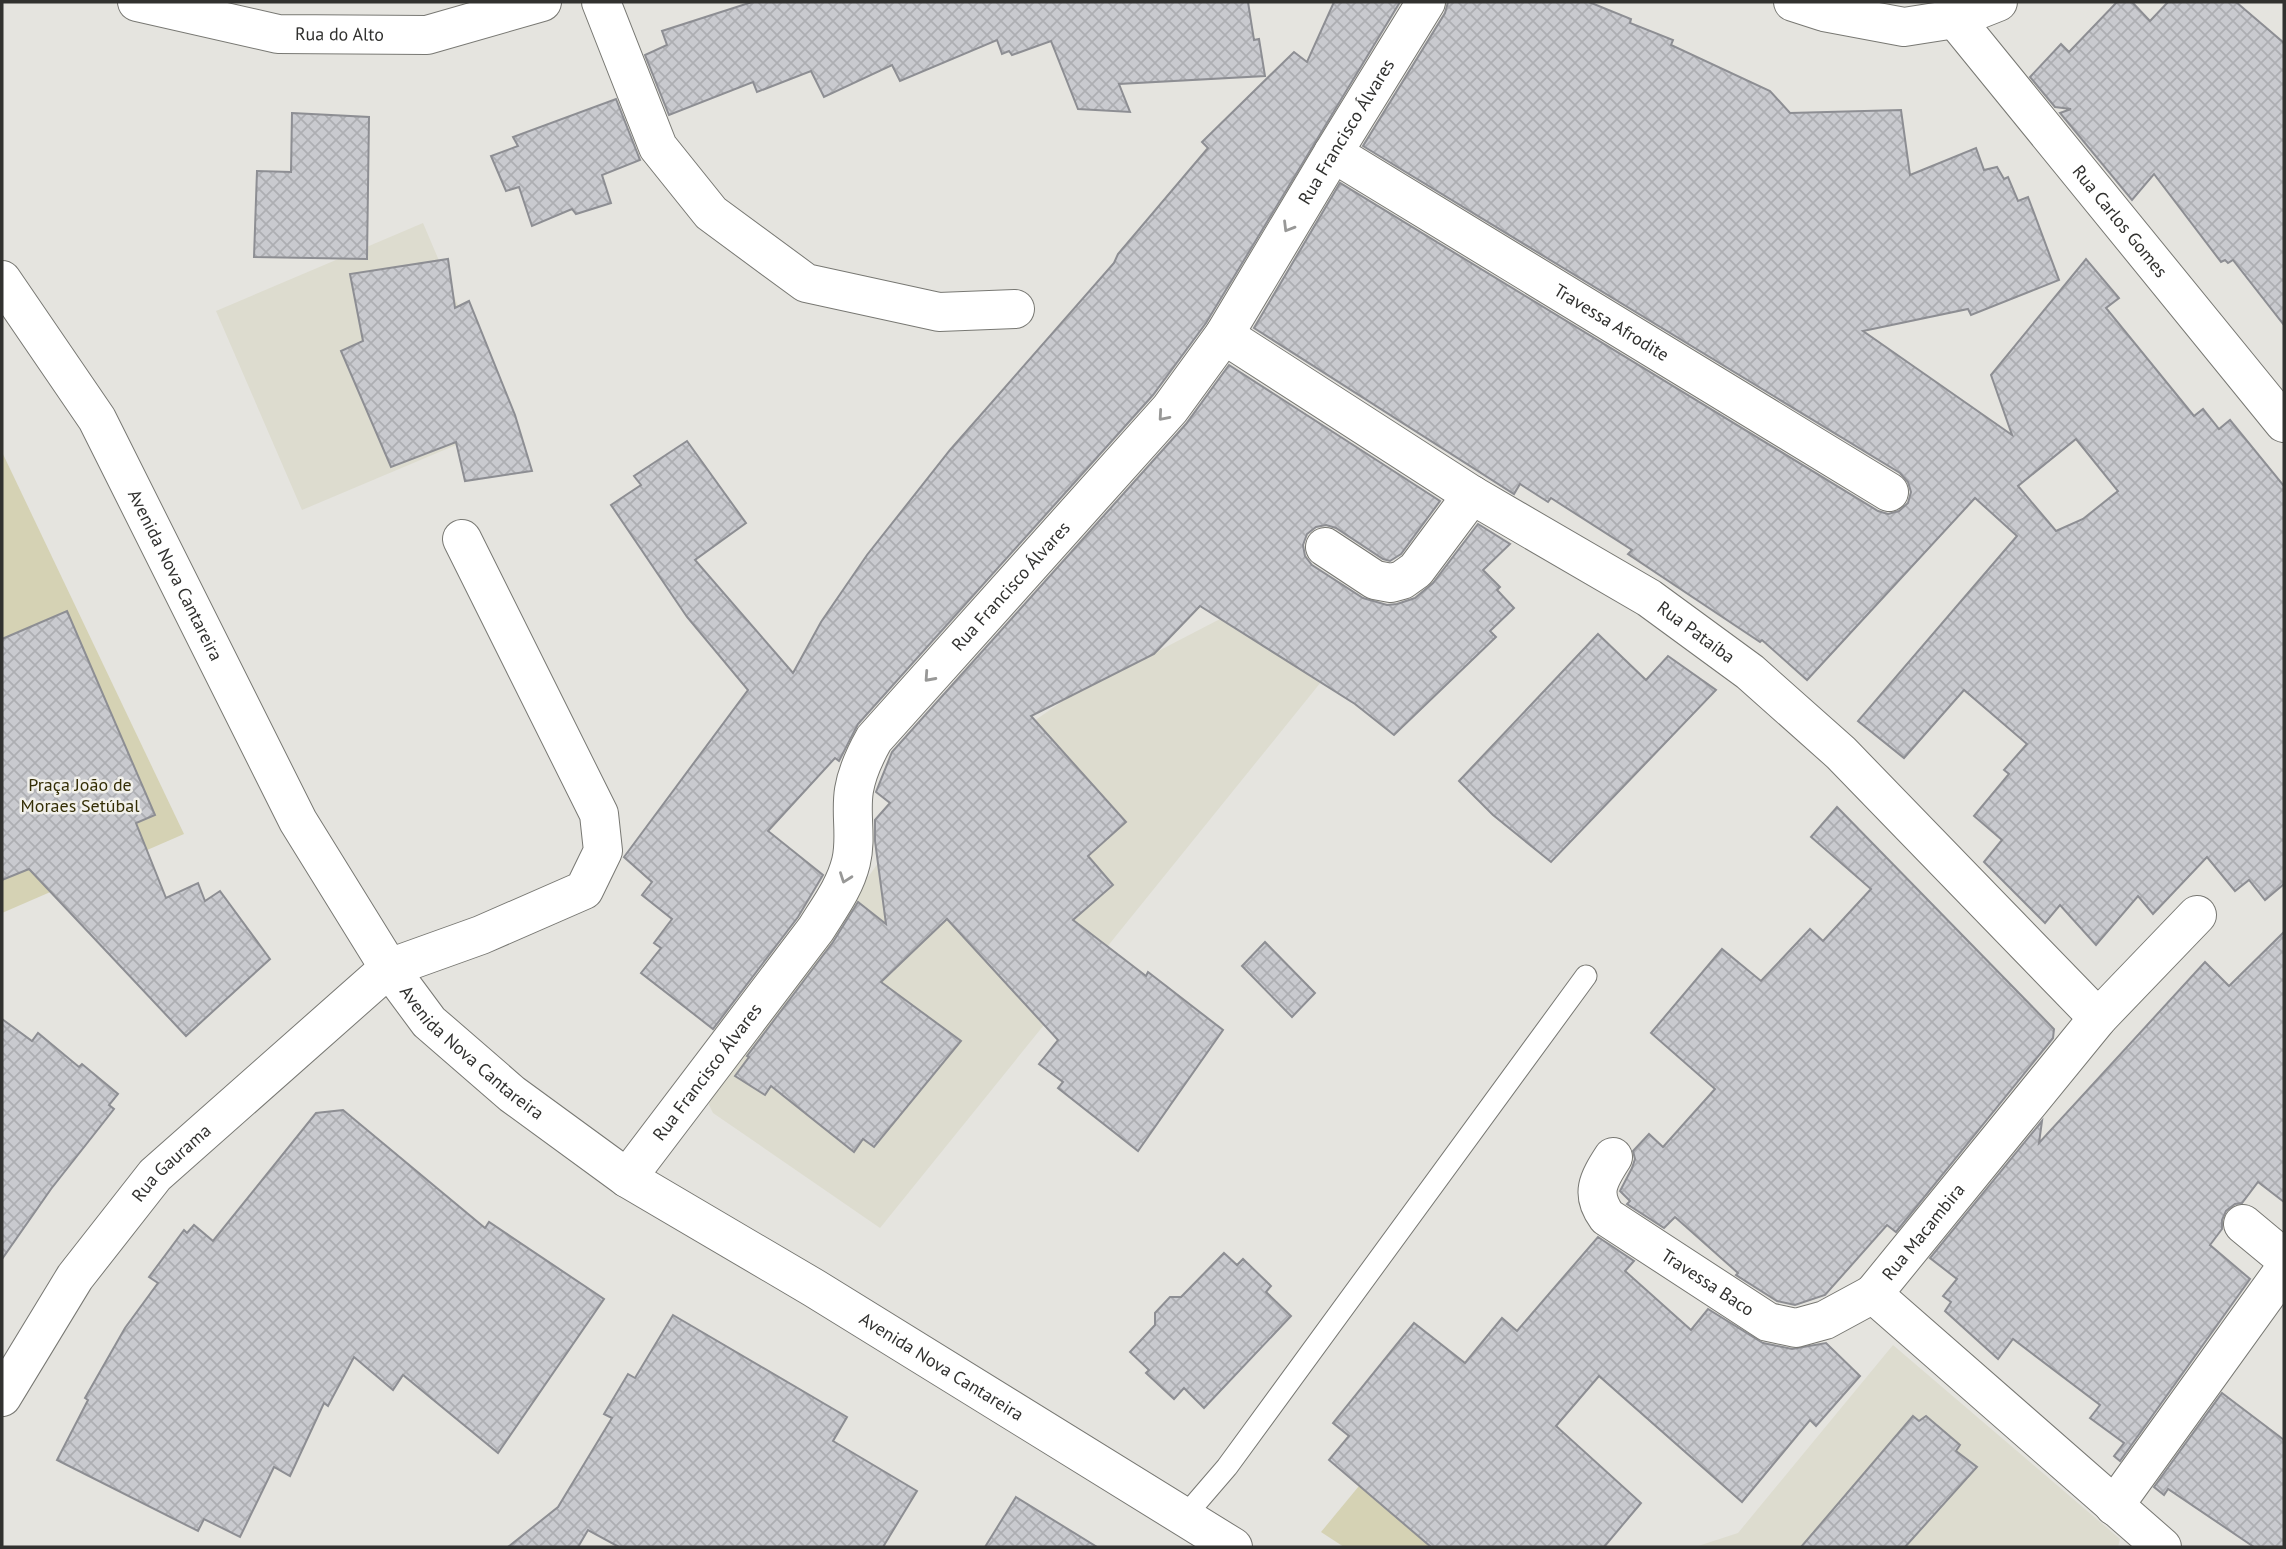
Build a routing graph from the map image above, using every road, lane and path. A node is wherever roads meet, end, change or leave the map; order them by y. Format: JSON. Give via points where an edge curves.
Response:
{"nodes":[{"id":1,"x":137,"y":2,"type":"edge"},
{"id":2,"x":542,"y":2,"type":"edge"},
{"id":3,"x":601,"y":2,"type":"edge"},
{"id":4,"x":1426,"y":2,"type":"edge"},
{"id":5,"x":1793,"y":2,"type":"edge"},
{"id":6,"x":1998,"y":2,"type":"edge"},
{"id":7,"x":1955,"y":19,"type":"junction"},
{"id":8,"x":1333,"y":153,"type":"junction"},
{"id":9,"x":2,"y":280,"type":"edge"},
{"id":10,"x":1015,"y":309,"type":"dead end"},
{"id":11,"x":1224,"y":335,"type":"junction"},
{"id":12,"x":2284,"y":423,"type":"edge"},
{"id":13,"x":1889,"y":492,"type":"dead end"},
{"id":14,"x":1472,"y":495,"type":"junction"},
{"id":15,"x":463,"y":539,"type":"dead end"},
{"id":16,"x":1325,"y":547,"type":"dead end"},
{"id":17,"x":2197,"y":915,"type":"dead end"},
{"id":18,"x":389,"y":968,"type":"junction"},
{"id":19,"x":1586,"y":976,"type":"dead end"},
{"id":20,"x":2098,"y":1018,"type":"junction"},
{"id":21,"x":1613,"y":1157,"type":"dead end"},
{"id":22,"x":628,"y":1178,"type":"junction"},
{"id":23,"x":2243,"y":1224,"type":"dead end"},
{"id":24,"x":2284,"y":1258,"type":"edge"},
{"id":25,"x":2284,"y":1270,"type":"edge"},
{"id":26,"x":1873,"y":1294,"type":"junction"},
{"id":27,"x":2,"y":1397,"type":"edge"},
{"id":28,"x":2113,"y":1506,"type":"junction"},
{"id":29,"x":1184,"y":1517,"type":"junction"},
{"id":30,"x":1227,"y":1546,"type":"edge"},
{"id":31,"x":2162,"y":1547,"type":"edge"}],
"edges":[{"from":1,"to":2,"type":"street","name":"Rua do Alto","via":[[278,34],[427,34]]},
{"from":3,"to":10,"type":"street","via":[[658,147],[711,213],[806,283],[939,312]]},
{"from":4,"to":8,"type":"street","name":"Rua Francisco Álvares"},
{"from":5,"to":7,"type":"street","via":[[1904,27]]},
{"from":6,"to":7,"type":"street"},
{"from":7,"to":12,"type":"street","name":"Rua Carlos Gomes"},
{"from":8,"to":11,"type":"street","name":"Rua Francisco Álvares","one_way":true},
{"from":8,"to":13,"type":"street","name":"Travessa Afrodite"},
{"from":9,"to":18,"type":"street","name":"Avenida Nova Cantareira","via":[[97,419],[298,821]]},
{"from":11,"to":14,"type":"street","name":"Rua Pataíba"},
{"from":11,"to":22,"type":"street","name":"Rua Francisco Álvares","one_way":true,"via":[[1170,409],[874,739],[854,791],[852,861],[842,888]]},
{"from":14,"to":16,"type":"street","via":[[1416,570],[1402,580],[1375,580]]},
{"from":14,"to":20,"type":"street","name":"Rua Pataíba","via":[[1649,598],[1750,672],[1841,753]]},
{"from":15,"to":18,"type":"street","via":[[599,814],[603,851],[584,890],[481,935]]},
{"from":17,"to":20,"type":"street","name":"Rua Macambira"},
{"from":18,"to":22,"type":"street","name":"Avenida Nova Cantareira","via":[[429,1022],[512,1094]]},
{"from":18,"to":27,"type":"street","name":"Rua Gaurama","via":[[155,1175],[75,1277]]},
{"from":19,"to":29,"type":"lane","via":[[1235,1456]]},
{"from":20,"to":26,"type":"street","name":"Rua Macambira"},
{"from":21,"to":26,"type":"street","name":"Travessa Baco","via":[[1597,1190],[1597,1204],[1607,1217],[1768,1322],[1796,1328],[1825,1320]]},
{"from":22,"to":29,"type":"street","name":"Avenida Nova Cantareira"},
{"from":23,"to":24,"type":"street"},
{"from":25,"to":28,"type":"street"},
{"from":26,"to":28,"type":"street","name":"Rua Macambira"},
{"from":28,"to":31,"type":"street","name":"Rua Macambira"},
{"from":29,"to":30,"type":"street","name":"Avenida Nova Cantareira"}]}
